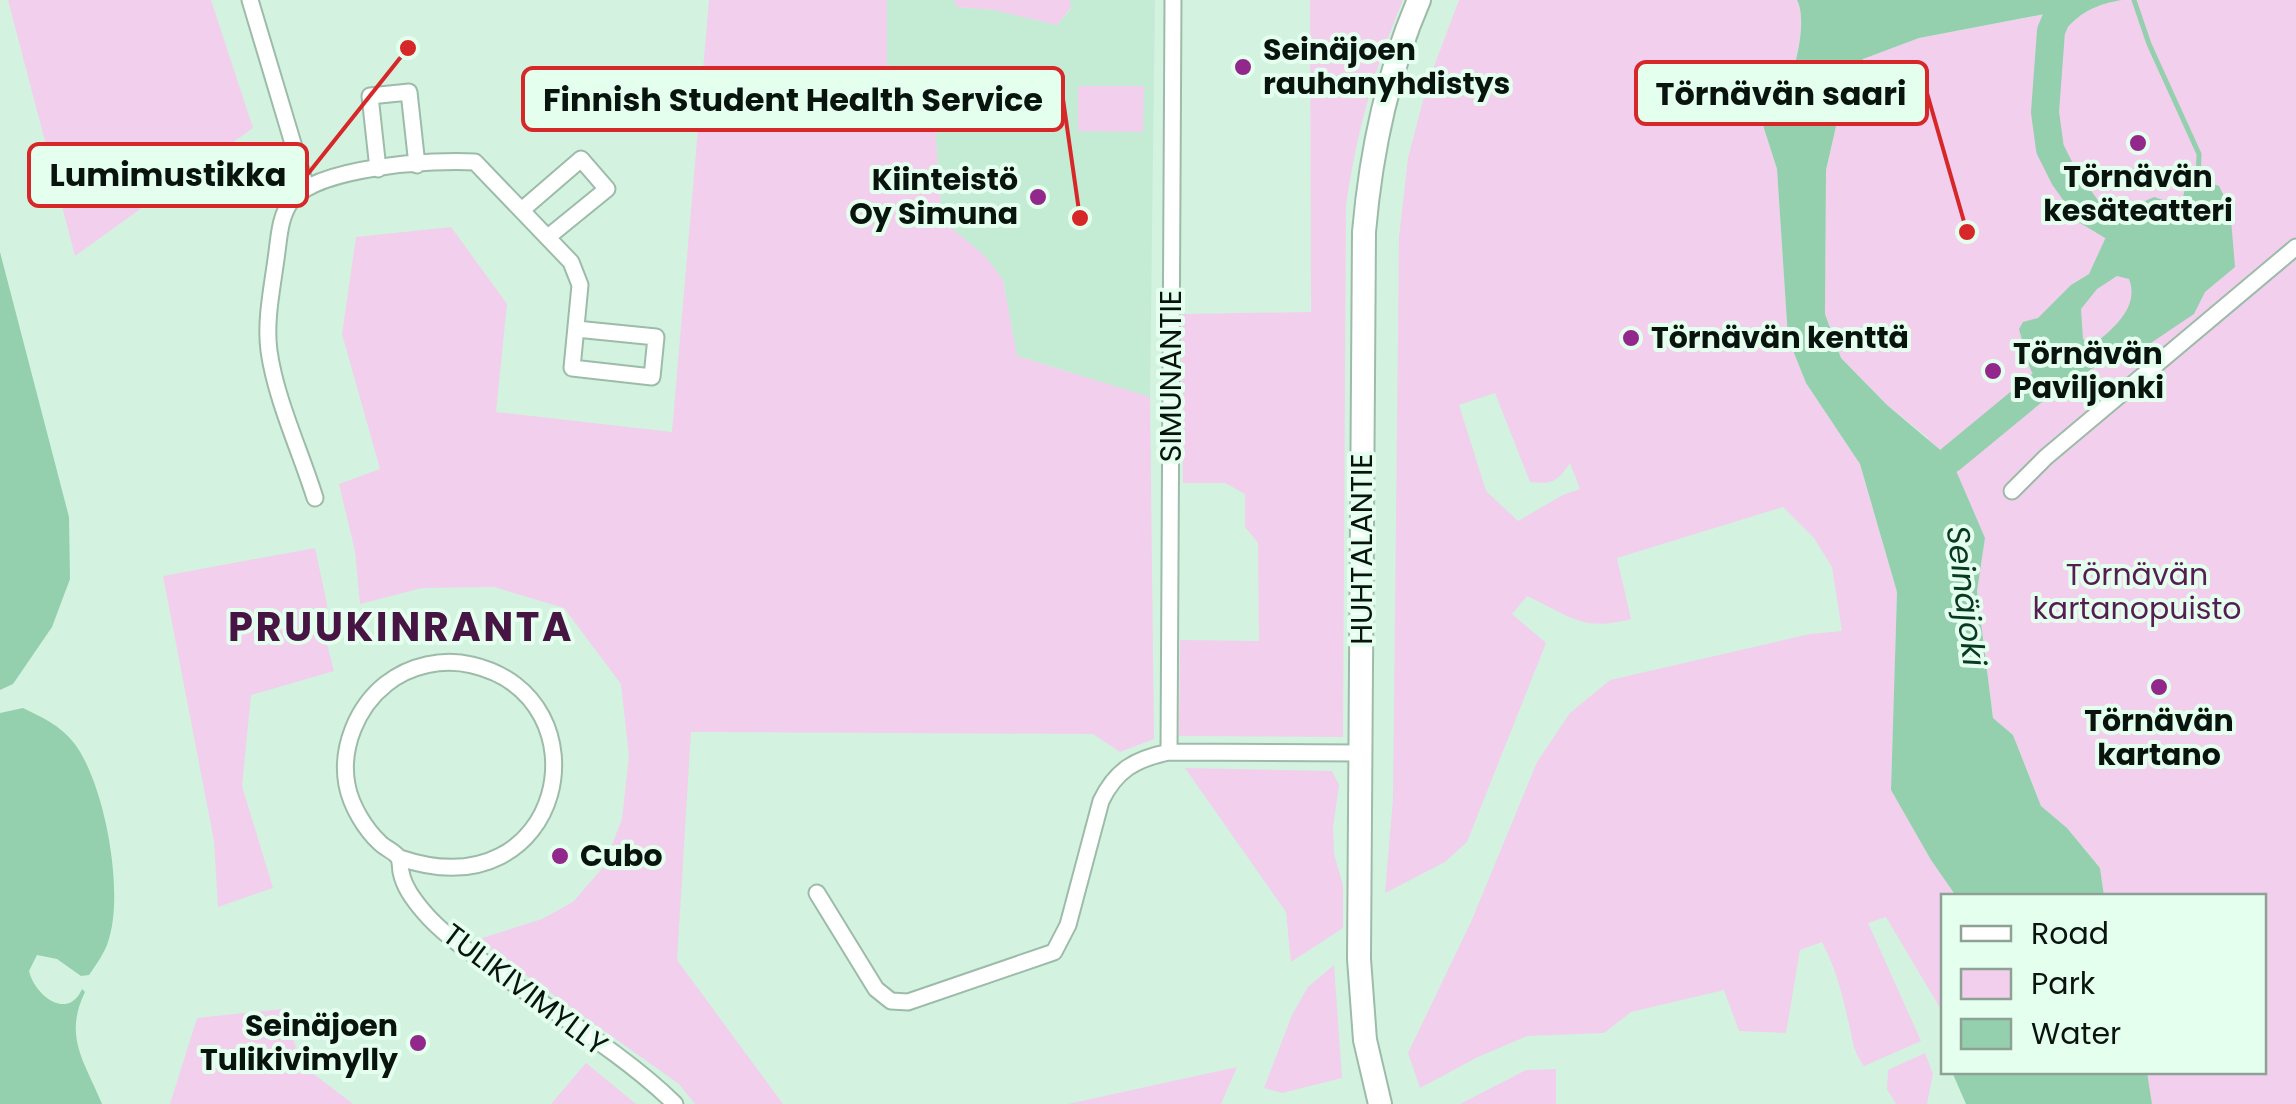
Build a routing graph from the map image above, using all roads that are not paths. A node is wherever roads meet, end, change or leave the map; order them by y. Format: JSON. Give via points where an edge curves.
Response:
{"nodes":[{"id":1,"x":250,"y":0,"type":"edge"},
{"id":2,"x":1173,"y":0,"type":"edge"},
{"id":3,"x":1419,"y":0,"type":"edge"},
{"id":4,"x":417,"y":164,"type":"junction"},
{"id":5,"x":378,"y":169,"type":"junction"},
{"id":6,"x":306,"y":187,"type":"junction"},
{"id":7,"x":523,"y":209,"type":"junction"},
{"id":8,"x":548,"y":237,"type":"junction"},
{"id":9,"x":2296,"y":246,"type":"edge"},
{"id":10,"x":576,"y":329,"type":"junction"},
{"id":11,"x":2012,"y":490,"type":"dead end"},
{"id":12,"x":315,"y":498,"type":"dead end"},
{"id":13,"x":1168,"y":752,"type":"junction"},
{"id":14,"x":1360,"y":753,"type":"junction"},
{"id":15,"x":400,"y":858,"type":"junction"},
{"id":16,"x":817,"y":893,"type":"dead end"},
{"id":17,"x":675,"y":1104,"type":"edge"},
{"id":18,"x":1380,"y":1104,"type":"edge"}],
"edges":[{"from":1,"to":6,"type":"street"},
{"from":2,"to":13,"type":"street","name":"SIMUNANTIE"},
{"from":3,"to":14,"type":"main road","name":"HUHTALANTIE","via":[[1379,122],[1364,232]]},
{"from":4,"to":5,"type":"street"},
{"from":4,"to":5,"type":"street","via":[[409,92],[370,96]]},
{"from":4,"to":7,"type":"street","via":[[476,162]]},
{"from":5,"to":6,"type":"street"},
{"from":6,"to":12,"type":"street","via":[[281,222],[269,350]]},
{"from":7,"to":8,"type":"street"},
{"from":7,"to":8,"type":"street","via":[[581,159],[607,188]]},
{"from":8,"to":10,"type":"street","via":[[571,262],[580,285]]},
{"from":9,"to":11,"type":"street"},
{"from":10,"to":10,"type":"street","via":[[572,368],[652,376],[656,338]]},
{"from":13,"to":14,"type":"street"},
{"from":13,"to":16,"type":"street","via":[[1144,757],[1110,782],[1054,952],[908,1002],[891,1001],[870,980]]},
{"from":14,"to":18,"type":"main road","name":"HUHTALANTIE","via":[[1359,959],[1365,1040]]},
{"from":15,"to":15,"type":"street","name":"TULIKIVIMYLLY","via":[[429,868],[480,865],[504,855],[540,818],[550,794],[552,743],[528,697],[508,680],[460,662],[435,663],[388,682],[369,700],[346,752],[347,785],[358,815]]},
{"from":15,"to":17,"type":"street","name":"TULIKIVIMYLLY","via":[[406,889],[452,939]]}]}
